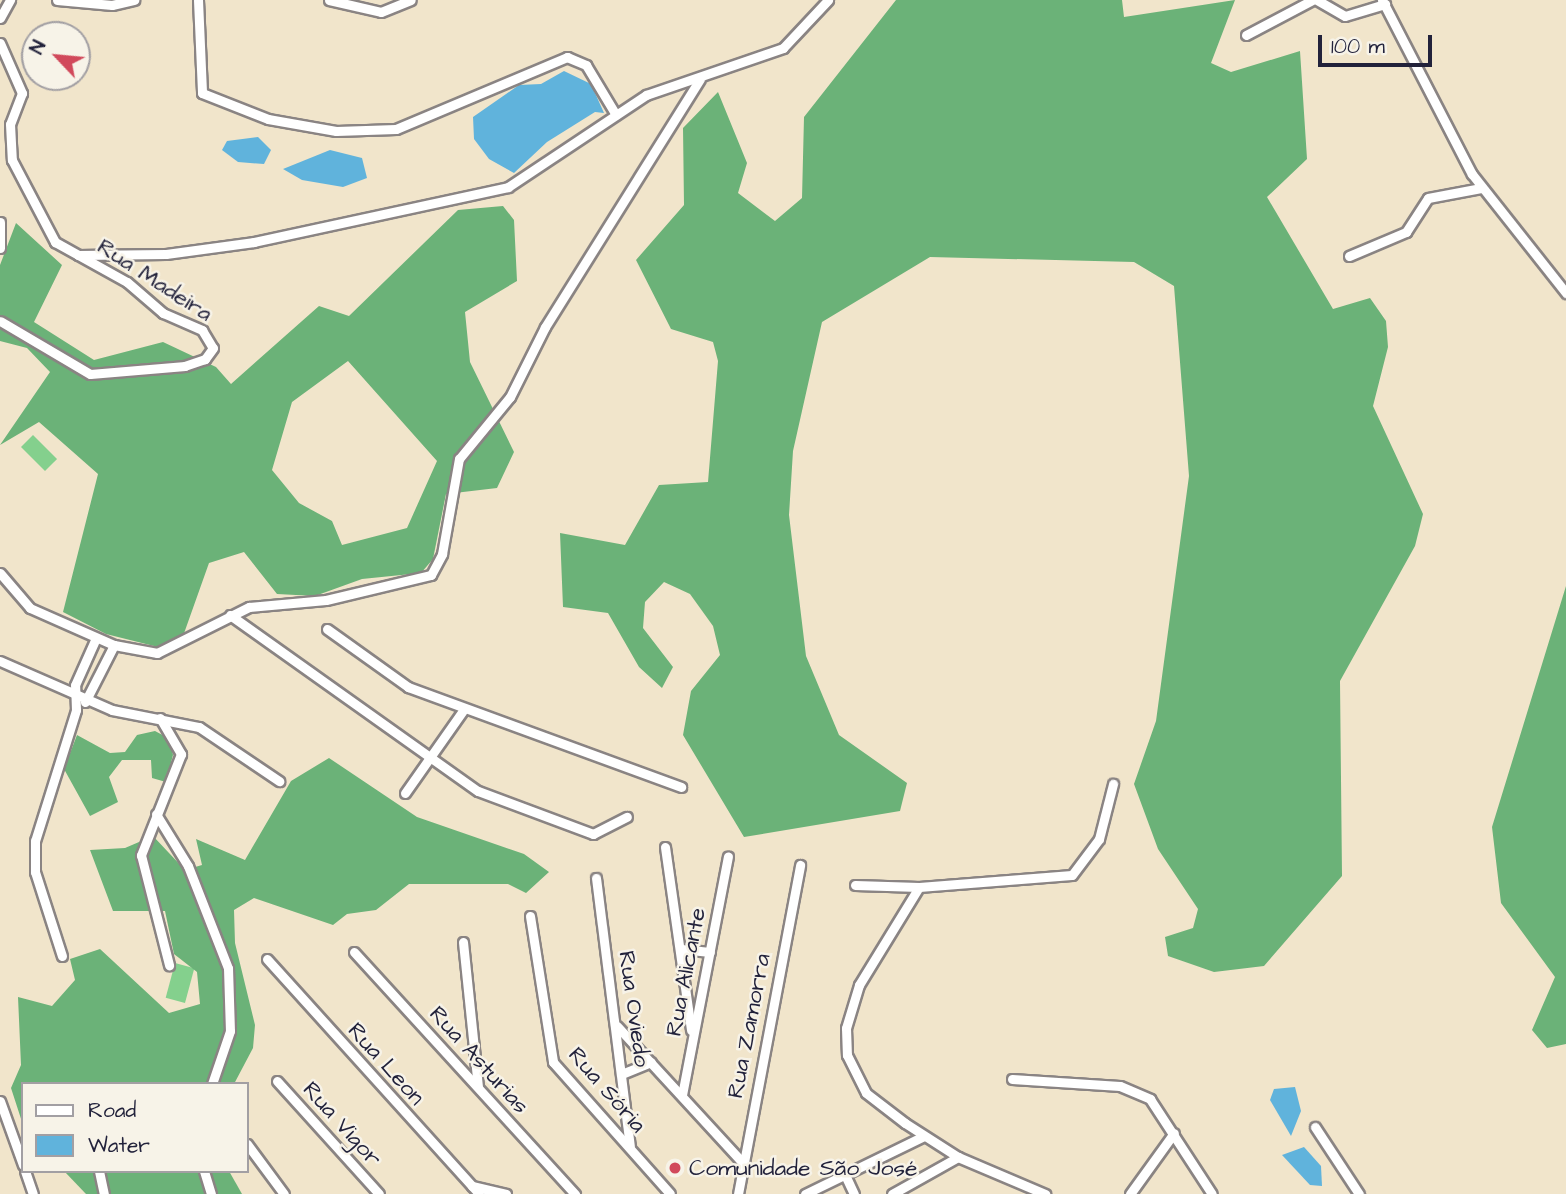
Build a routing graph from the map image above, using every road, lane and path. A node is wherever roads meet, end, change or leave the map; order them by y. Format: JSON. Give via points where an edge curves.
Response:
{"nodes":[{"id":1,"x":10,"y":0,"type":"edge"},
{"id":2,"x":57,"y":0,"type":"edge"},
{"id":3,"x":134,"y":0,"type":"edge"},
{"id":4,"x":198,"y":0,"type":"edge"},
{"id":5,"x":329,"y":0,"type":"edge"},
{"id":6,"x":411,"y":0,"type":"edge"},
{"id":7,"x":828,"y":0,"type":"edge"},
{"id":8,"x":1314,"y":0,"type":"edge"},
{"id":9,"x":1383,"y":2,"type":"edge"},
{"id":10,"x":0,"y":18,"type":"edge"},
{"id":11,"x":1246,"y":35,"type":"dead end"},
{"id":12,"x":0,"y":43,"type":"edge"},
{"id":13,"x":700,"y":79,"type":"junction"},
{"id":14,"x":616,"y":115,"type":"junction"},
{"id":15,"x":1481,"y":188,"type":"junction"},
{"id":16,"x":0,"y":222,"type":"edge"},
{"id":17,"x":0,"y":248,"type":"edge"},
{"id":18,"x":78,"y":255,"type":"junction"},
{"id":19,"x":1349,"y":256,"type":"dead end"},
{"id":20,"x":1566,"y":293,"type":"edge"},
{"id":21,"x":0,"y":321,"type":"edge"},
{"id":22,"x":0,"y":573,"type":"edge"},
{"id":23,"x":230,"y":615,"type":"junction"},
{"id":24,"x":327,"y":629,"type":"dead end"},
{"id":25,"x":96,"y":638,"type":"junction"},
{"id":26,"x":114,"y":645,"type":"junction"},
{"id":27,"x":0,"y":662,"type":"edge"},
{"id":28,"x":73,"y":694,"type":"junction"},
{"id":29,"x":88,"y":700,"type":"junction"},
{"id":30,"x":464,"y":709,"type":"junction"},
{"id":31,"x":76,"y":710,"type":"junction"},
{"id":32,"x":160,"y":718,"type":"junction"},
{"id":33,"x":429,"y":756,"type":"junction"},
{"id":34,"x":279,"y":781,"type":"dead end"},
{"id":35,"x":1113,"y":785,"type":"dead end"},
{"id":36,"x":681,"y":787,"type":"dead end"},
{"id":37,"x":405,"y":793,"type":"dead end"},
{"id":38,"x":156,"y":814,"type":"junction"},
{"id":39,"x":627,"y":817,"type":"dead end"},
{"id":40,"x":665,"y":847,"type":"dead end"},
{"id":41,"x":728,"y":856,"type":"dead end"},
{"id":42,"x":800,"y":865,"type":"dead end"},
{"id":43,"x":596,"y":878,"type":"dead end"},
{"id":44,"x":855,"y":885,"type":"dead end"},
{"id":45,"x":919,"y":887,"type":"junction"},
{"id":46,"x":530,"y":916,"type":"dead end"},
{"id":47,"x":463,"y":942,"type":"dead end"},
{"id":48,"x":681,"y":949,"type":"junction"},
{"id":49,"x":710,"y":951,"type":"junction"},
{"id":50,"x":354,"y":952,"type":"dead end"},
{"id":51,"x":62,"y":956,"type":"dead end"},
{"id":52,"x":267,"y":959,"type":"dead end"},
{"id":53,"x":169,"y":965,"type":"dead end"},
{"id":54,"x":617,"y":1026,"type":"junction"},
{"id":55,"x":692,"y":1038,"type":"junction"},
{"id":56,"x":651,"y":1062,"type":"junction"},
{"id":57,"x":624,"y":1073,"type":"junction"},
{"id":58,"x":1012,"y":1079,"type":"dead end"},
{"id":59,"x":277,"y":1080,"type":"dead end"},
{"id":60,"x":213,"y":1082,"type":"edge"},
{"id":61,"x":478,"y":1086,"type":"junction"},
{"id":62,"x":682,"y":1095,"type":"junction"},
{"id":63,"x":0,"y":1101,"type":"edge"},
{"id":64,"x":1315,"y":1127,"type":"dead end"},
{"id":65,"x":1174,"y":1133,"type":"junction"},
{"id":66,"x":924,"y":1136,"type":"junction"},
{"id":67,"x":248,"y":1145,"type":"edge"},
{"id":68,"x":630,"y":1146,"type":"junction"},
{"id":69,"x":958,"y":1157,"type":"junction"},
{"id":70,"x":21,"y":1159,"type":"edge"},
{"id":71,"x":743,"y":1163,"type":"junction"},
{"id":72,"x":26,"y":1173,"type":"edge"},
{"id":73,"x":99,"y":1173,"type":"edge"},
{"id":74,"x":205,"y":1173,"type":"edge"},
{"id":75,"x":741,"y":1177,"type":"junction"},
{"id":76,"x":846,"y":1177,"type":"junction"},
{"id":77,"x":471,"y":1185,"type":"junction"},
{"id":78,"x":668,"y":1193,"type":"edge"},
{"id":79,"x":33,"y":1194,"type":"edge"},
{"id":80,"x":104,"y":1194,"type":"edge"},
{"id":81,"x":211,"y":1194,"type":"edge"},
{"id":82,"x":284,"y":1194,"type":"edge"},
{"id":83,"x":379,"y":1194,"type":"edge"},
{"id":84,"x":479,"y":1194,"type":"edge"},
{"id":85,"x":506,"y":1194,"type":"edge"},
{"id":86,"x":575,"y":1194,"type":"edge"},
{"id":87,"x":738,"y":1194,"type":"edge"},
{"id":88,"x":745,"y":1194,"type":"edge"},
{"id":89,"x":805,"y":1194,"type":"edge"},
{"id":90,"x":854,"y":1194,"type":"edge"},
{"id":91,"x":892,"y":1194,"type":"edge"},
{"id":92,"x":1045,"y":1194,"type":"edge"},
{"id":93,"x":1130,"y":1194,"type":"edge"},
{"id":94,"x":1212,"y":1194,"type":"edge"},
{"id":95,"x":1359,"y":1194,"type":"edge"}],
"edges":[{"from":1,"to":10,"type":"street"},
{"from":2,"to":3,"type":"street","via":[[112,5]]},
{"from":4,"to":14,"type":"street","via":[[202,93],[268,119],[336,131],[396,129],[568,57],[586,65]]},
{"from":5,"to":6,"type":"street","via":[[381,12]]},
{"from":7,"to":13,"type":"street","via":[[783,48]]},
{"from":8,"to":9,"type":"street","via":[[1345,16]]},
{"from":8,"to":11,"type":"street"},
{"from":9,"to":15,"type":"street"},
{"from":12,"to":18,"type":"street","name":"Rua Madeira","via":[[22,93],[10,124],[12,160],[55,243]]},
{"from":13,"to":14,"type":"street","via":[[665,86]]},
{"from":13,"to":23,"type":"street","via":[[545,327],[510,397],[459,459],[442,554],[431,575]]},
{"from":14,"to":18,"type":"street","via":[[497,190],[216,248]]},
{"from":15,"to":19,"type":"street","via":[[1429,198],[1406,232]]},
{"from":15,"to":20,"type":"street"},
{"from":16,"to":17,"type":"street"},
{"from":18,"to":21,"type":"street","name":"Rua Madeira","via":[[163,313],[202,330],[211,353],[185,366],[90,374]]},
{"from":22,"to":25,"type":"street","via":[[20,603]]},
{"from":23,"to":26,"type":"street","via":[[175,649],[141,653]]},
{"from":23,"to":33,"type":"street"},
{"from":24,"to":30,"type":"street","via":[[400,683]]},
{"from":25,"to":26,"type":"street"},
{"from":25,"to":28,"type":"street"},
{"from":26,"to":29,"type":"street"},
{"from":27,"to":28,"type":"street"},
{"from":28,"to":29,"type":"street"},
{"from":28,"to":31,"type":"street"},
{"from":29,"to":31,"type":"street"},
{"from":29,"to":32,"type":"street"},
{"from":30,"to":33,"type":"street"},
{"from":30,"to":36,"type":"street"},
{"from":31,"to":51,"type":"street","via":[[34,841],[35,872]]},
{"from":32,"to":34,"type":"street","via":[[211,733]]},
{"from":32,"to":38,"type":"street","via":[[181,754]]},
{"from":33,"to":37,"type":"street"},
{"from":33,"to":39,"type":"street","via":[[478,792],[593,834]]},
{"from":35,"to":45,"type":"street","via":[[1099,839],[1072,875]]},
{"from":38,"to":53,"type":"street","via":[[141,855]]},
{"from":38,"to":60,"type":"street","via":[[188,866],[228,968],[230,1031]]},
{"from":40,"to":48,"type":"street"},
{"from":41,"to":49,"type":"street","name":"Rua Alicante"},
{"from":42,"to":71,"type":"street","name":"Rua Zamorra"},
{"from":43,"to":54,"type":"street","name":"Rua Oviedo"},
{"from":44,"to":45,"type":"street"},
{"from":45,"to":66,"type":"street","via":[[859,985],[846,1037],[866,1093]]},
{"from":46,"to":68,"type":"street","name":"Rua Sória","via":[[553,1062]]},
{"from":47,"to":61,"type":"street"},
{"from":48,"to":49,"type":"street"},
{"from":48,"to":55,"type":"street"},
{"from":49,"to":55,"type":"street","name":"Rua Alicante"},
{"from":50,"to":61,"type":"street","name":"Rua Asturias"},
{"from":52,"to":77,"type":"street","name":"Rua Leon"},
{"from":54,"to":56,"type":"street"},
{"from":54,"to":57,"type":"street","name":"Rua Oviedo"},
{"from":55,"to":62,"type":"street","name":"Rua Alicante"},
{"from":56,"to":57,"type":"street"},
{"from":56,"to":62,"type":"street"},
{"from":57,"to":68,"type":"street","name":"Rua Oviedo"},
{"from":58,"to":65,"type":"street","via":[[1137,1092],[1159,1108]]},
{"from":59,"to":83,"type":"street","name":"Rua Vigor"},
{"from":61,"to":86,"type":"street","name":"Rua Asturias"},
{"from":62,"to":71,"type":"street"},
{"from":63,"to":70,"type":"street"},
{"from":64,"to":95,"type":"street"},
{"from":65,"to":93,"type":"street"},
{"from":65,"to":94,"type":"street"},
{"from":66,"to":69,"type":"street"},
{"from":66,"to":76,"type":"street"},
{"from":67,"to":82,"type":"street"},
{"from":68,"to":78,"type":"street","name":"Rua Sória"},
{"from":69,"to":91,"type":"street"},
{"from":69,"to":92,"type":"street"},
{"from":71,"to":75,"type":"street","name":"Rua Zamorra"},
{"from":72,"to":79,"type":"street"},
{"from":73,"to":80,"type":"street"},
{"from":74,"to":81,"type":"street"},
{"from":75,"to":87,"type":"street","name":"Rua Zamorra"},
{"from":75,"to":88,"type":"street"},
{"from":76,"to":89,"type":"street"},
{"from":76,"to":90,"type":"street"},
{"from":77,"to":84,"type":"street","name":"Rua Leon"},
{"from":77,"to":85,"type":"street"}]}
